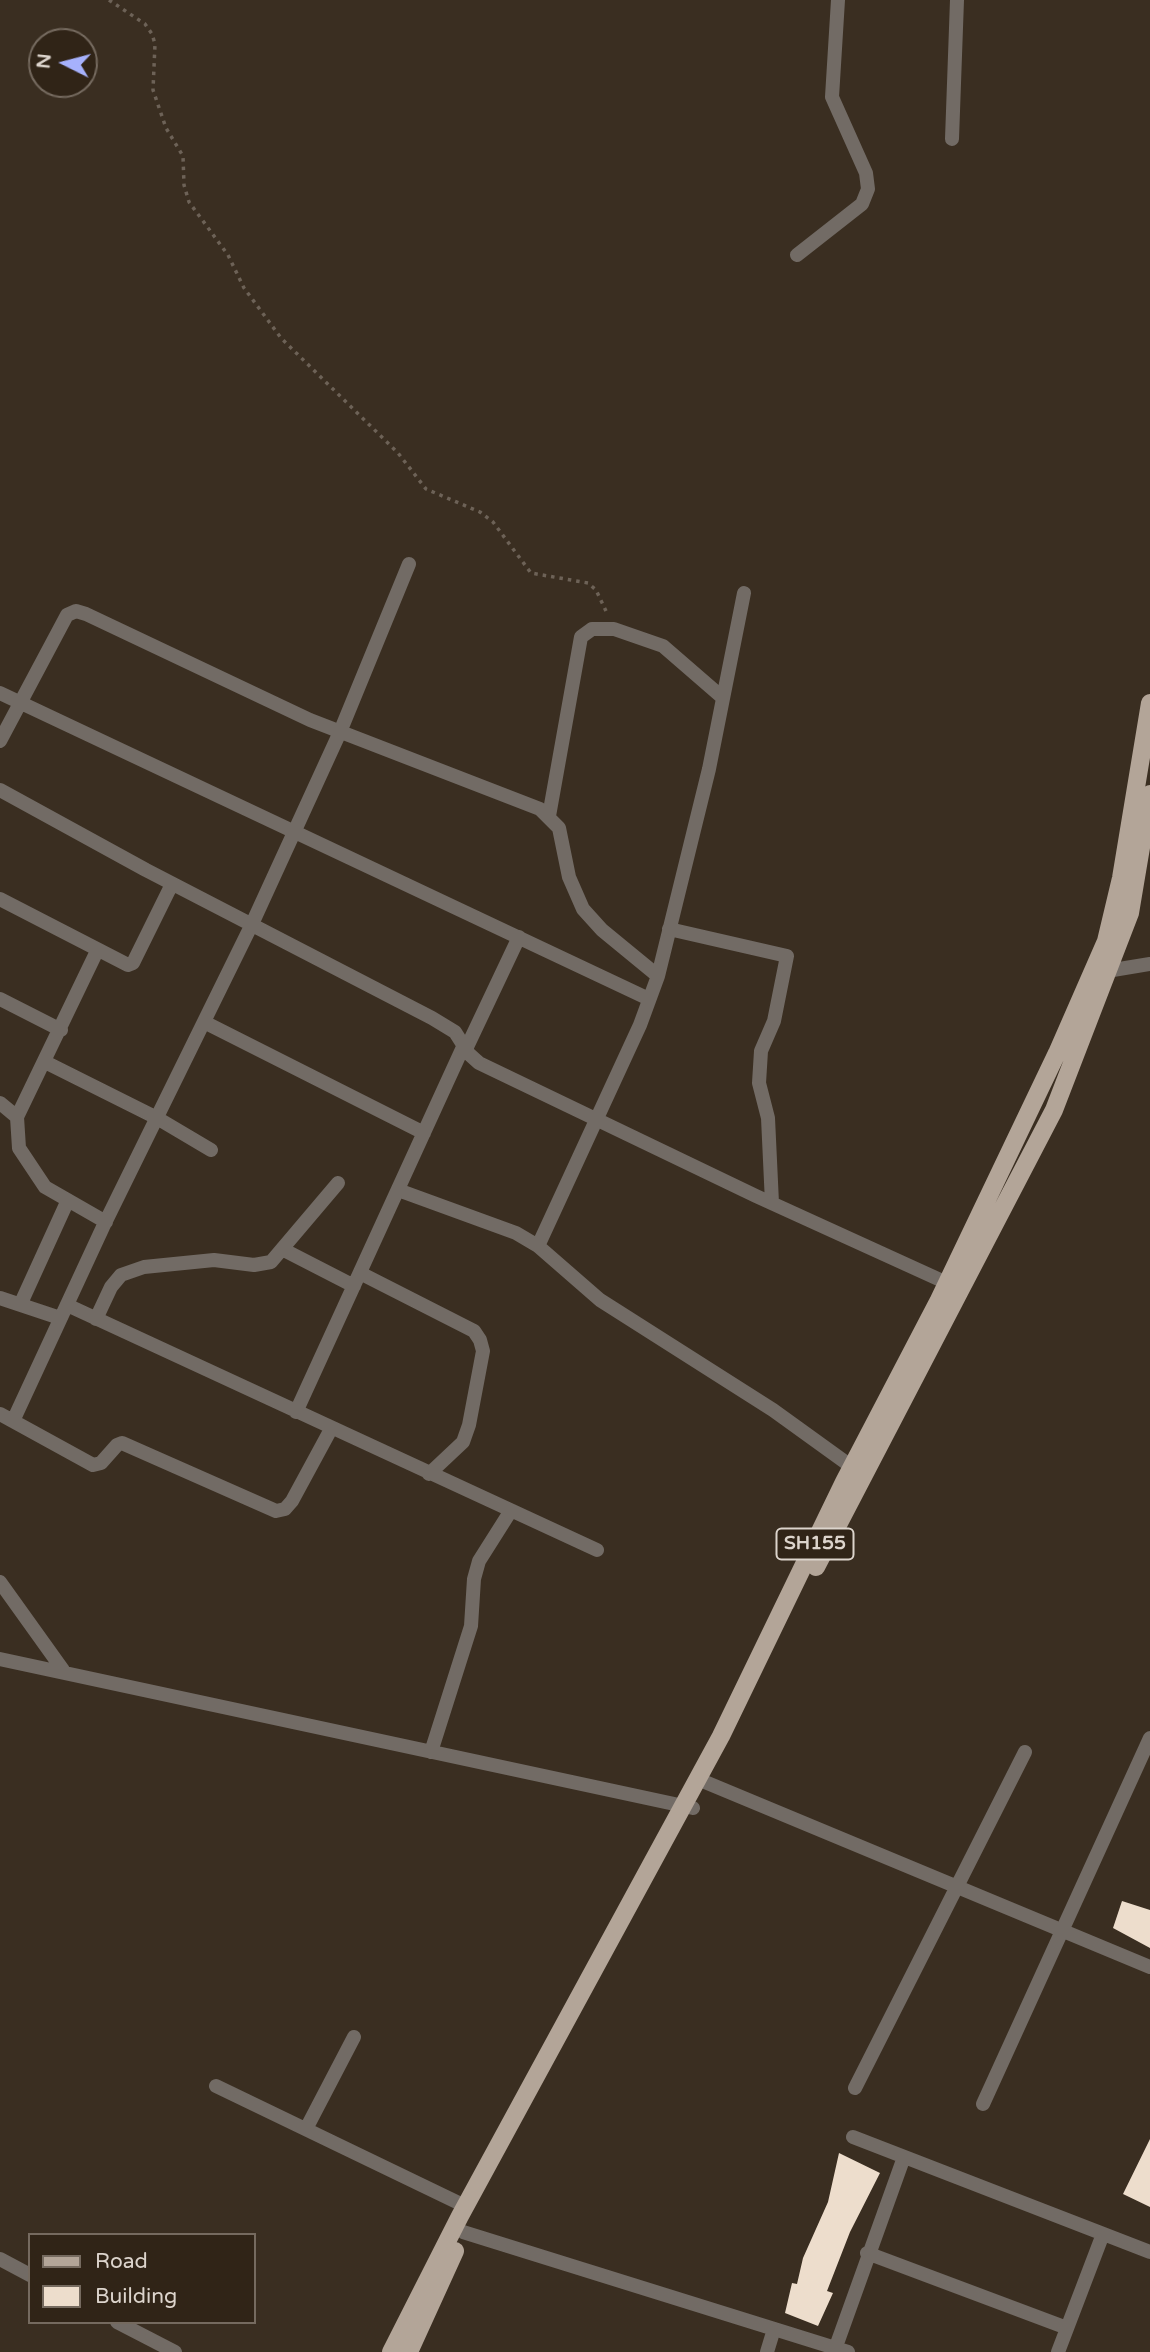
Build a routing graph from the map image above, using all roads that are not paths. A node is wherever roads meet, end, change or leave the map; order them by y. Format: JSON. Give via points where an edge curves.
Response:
{"nodes":[{"id":1,"x":838,"y":0,"type":"edge"},
{"id":2,"x":957,"y":0,"type":"edge"},
{"id":3,"x":952,"y":139,"type":"dead end"},
{"id":4,"x":797,"y":255,"type":"dead end"},
{"id":5,"x":410,"y":564,"type":"dead end"},
{"id":6,"x":744,"y":593,"type":"dead end"},
{"id":7,"x":0,"y":693,"type":"edge"},
{"id":8,"x":723,"y":698,"type":"junction"},
{"id":9,"x":20,"y":703,"type":"junction"},
{"id":10,"x":1150,"y":704,"type":"edge"},
{"id":11,"x":340,"y":732,"type":"junction"},
{"id":12,"x":0,"y":741,"type":"edge"},
{"id":13,"x":0,"y":790,"type":"edge"},
{"id":14,"x":1150,"y":794,"type":"edge"},
{"id":15,"x":549,"y":816,"type":"junction"},
{"id":16,"x":295,"y":831,"type":"junction"},
{"id":17,"x":173,"y":884,"type":"junction"},
{"id":18,"x":0,"y":899,"type":"edge"},
{"id":19,"x":252,"y":925,"type":"junction"},
{"id":20,"x":669,"y":929,"type":"junction"},
{"id":21,"x":519,"y":937,"type":"junction"},
{"id":22,"x":97,"y":951,"type":"junction"},
{"id":23,"x":1150,"y":964,"type":"edge"},
{"id":24,"x":1100,"y":973,"type":"junction"},
{"id":25,"x":658,"y":975,"type":"junction"},
{"id":26,"x":0,"y":999,"type":"edge"},
{"id":27,"x":649,"y":999,"type":"junction"},
{"id":28,"x":204,"y":1021,"type":"junction"},
{"id":29,"x":61,"y":1030,"type":"junction"},
{"id":30,"x":465,"y":1047,"type":"junction"},
{"id":31,"x":45,"y":1062,"type":"junction"},
{"id":32,"x":0,"y":1103,"type":"edge"},
{"id":33,"x":17,"y":1117,"type":"junction"},
{"id":34,"x":596,"y":1117,"type":"junction"},
{"id":35,"x":157,"y":1118,"type":"junction"},
{"id":36,"x":424,"y":1133,"type":"junction"},
{"id":37,"x":211,"y":1150,"type":"dead end"},
{"id":38,"x":338,"y":1183,"type":"dead end"},
{"id":39,"x":398,"y":1190,"type":"junction"},
{"id":40,"x":68,"y":1200,"type":"junction"},
{"id":41,"x":772,"y":1203,"type":"junction"},
{"id":42,"x":106,"y":1222,"type":"junction"},
{"id":43,"x":538,"y":1246,"type":"junction"},
{"id":44,"x":282,"y":1249,"type":"junction"},
{"id":45,"x":357,"y":1280,"type":"junction"},
{"id":46,"x":947,"y":1283,"type":"junction"},
{"id":47,"x":0,"y":1298,"type":"edge"},
{"id":48,"x":21,"y":1303,"type":"junction"},
{"id":49,"x":63,"y":1312,"type":"junction"},
{"id":50,"x":96,"y":1319,"type":"junction"},
{"id":51,"x":296,"y":1412,"type":"junction"},
{"id":52,"x":7,"y":1418,"type":"edge"},
{"id":53,"x":331,"y":1429,"type":"junction"},
{"id":54,"x":852,"y":1467,"type":"junction"},
{"id":55,"x":429,"y":1475,"type":"junction"},
{"id":56,"x":510,"y":1512,"type":"junction"},
{"id":57,"x":597,"y":1550,"type":"dead end"},
{"id":58,"x":0,"y":1582,"type":"edge"},
{"id":59,"x":0,"y":1659,"type":"edge"},
{"id":60,"x":63,"y":1670,"type":"junction"},
{"id":61,"x":1150,"y":1738,"type":"edge"},
{"id":62,"x":430,"y":1752,"type":"junction"},
{"id":63,"x":1026,"y":1752,"type":"dead end"},
{"id":64,"x":705,"y":1782,"type":"junction"},
{"id":65,"x":688,"y":1807,"type":"junction"},
{"id":66,"x":957,"y":1886,"type":"junction"},
{"id":67,"x":1065,"y":1931,"type":"junction"},
{"id":68,"x":1150,"y":1967,"type":"edge"},
{"id":69,"x":354,"y":2037,"type":"dead end"},
{"id":70,"x":216,"y":2086,"type":"dead end"},
{"id":71,"x":855,"y":2088,"type":"dead end"},
{"id":72,"x":983,"y":2104,"type":"dead end"},
{"id":73,"x":306,"y":2129,"type":"junction"},
{"id":74,"x":853,"y":2137,"type":"dead end"},
{"id":75,"x":904,"y":2157,"type":"junction"},
{"id":76,"x":465,"y":2206,"type":"junction"},
{"id":77,"x":463,"y":2232,"type":"junction"},
{"id":78,"x":1102,"y":2234,"type":"junction"},
{"id":79,"x":1150,"y":2252,"type":"edge"},
{"id":80,"x":867,"y":2253,"type":"junction"},
{"id":81,"x":0,"y":2259,"type":"edge"},
{"id":82,"x":28,"y":2274,"type":"edge"},
{"id":83,"x":121,"y":2324,"type":"edge"},
{"id":84,"x":1067,"y":2328,"type":"junction"},
{"id":85,"x":774,"y":2329,"type":"junction"},
{"id":86,"x":839,"y":2351,"type":"edge"},
{"id":87,"x":175,"y":2352,"type":"edge"},
{"id":88,"x":391,"y":2352,"type":"edge"},
{"id":89,"x":409,"y":2352,"type":"edge"},
{"id":90,"x":767,"y":2352,"type":"edge"},
{"id":91,"x":1058,"y":2352,"type":"edge"}],
"edges":[{"from":1,"to":4,"type":"street","via":[[832,97],[866,173],[867,189],[862,204]]},
{"from":2,"to":3,"type":"street"},
{"from":5,"to":11,"type":"street"},
{"from":6,"to":8,"type":"street"},
{"from":7,"to":9,"type":"street"},
{"from":8,"to":15,"type":"street","via":[[663,646],[614,629],[592,629],[581,637]]},
{"from":8,"to":20,"type":"street"},
{"from":9,"to":11,"type":"street","via":[[67,615],[76,611]]},
{"from":9,"to":12,"type":"street"},
{"from":9,"to":16,"type":"street"},
{"from":10,"to":24,"type":"main road","number":"SH155","via":[[1122,878]]},
{"from":11,"to":15,"type":"street"},
{"from":11,"to":16,"type":"street"},
{"from":13,"to":17,"type":"street"},
{"from":14,"to":24,"type":"main road","number":"SH155","via":[[1130,913]]},
{"from":15,"to":25,"type":"street","via":[[559,828],[569,877],[583,909]]},
{"from":16,"to":19,"type":"street"},
{"from":16,"to":21,"type":"street"},
{"from":17,"to":19,"type":"street"},
{"from":17,"to":22,"type":"street","via":[[133,963],[122,964]]},
{"from":18,"to":22,"type":"street"},
{"from":19,"to":28,"type":"street"},
{"from":19,"to":30,"type":"street","via":[[432,1018],[455,1032]]},
{"from":20,"to":25,"type":"street"},
{"from":20,"to":41,"type":"street","via":[[786,956],[774,1021],[761,1051],[759,1083],[768,1118]]},
{"from":21,"to":27,"type":"street"},
{"from":21,"to":30,"type":"street"},
{"from":22,"to":29,"type":"street"},
{"from":23,"to":24,"type":"street"},
{"from":24,"to":46,"type":"main road","number":"SH155"},
{"from":24,"to":64,"type":"main road","number":"SH155","via":[[1054,1110]]},
{"from":25,"to":27,"type":"street"},
{"from":26,"to":29,"type":"street"},
{"from":27,"to":34,"type":"street"},
{"from":28,"to":35,"type":"street"},
{"from":28,"to":36,"type":"street"},
{"from":29,"to":31,"type":"street"},
{"from":30,"to":34,"type":"street","via":[[479,1063]]},
{"from":30,"to":36,"type":"street"},
{"from":31,"to":33,"type":"street"},
{"from":31,"to":35,"type":"street"},
{"from":32,"to":33,"type":"street"},
{"from":33,"to":40,"type":"street","via":[[19,1148],[45,1187]]},
{"from":34,"to":41,"type":"street"},
{"from":34,"to":43,"type":"street"},
{"from":35,"to":37,"type":"street"},
{"from":35,"to":42,"type":"street"},
{"from":36,"to":39,"type":"street"},
{"from":38,"to":44,"type":"street"},
{"from":39,"to":43,"type":"street","via":[[516,1233]]},
{"from":39,"to":45,"type":"street"},
{"from":40,"to":42,"type":"street"},
{"from":40,"to":48,"type":"street"},
{"from":41,"to":46,"type":"street"},
{"from":42,"to":49,"type":"street"},
{"from":43,"to":54,"type":"street","via":[[600,1300],[773,1409]]},
{"from":44,"to":45,"type":"street"},
{"from":44,"to":50,"type":"street","via":[[271,1262],[254,1265],[197,1261],[144,1267],[121,1275]]},
{"from":45,"to":51,"type":"street"},
{"from":45,"to":55,"type":"street","via":[[474,1331],[480,1340],[483,1351],[470,1425],[463,1442]]},
{"from":46,"to":54,"type":"main road","number":"SH155"},
{"from":47,"to":48,"type":"street"},
{"from":48,"to":49,"type":"street"},
{"from":49,"to":50,"type":"street"},
{"from":49,"to":52,"type":"street"},
{"from":50,"to":51,"type":"street"},
{"from":51,"to":53,"type":"street"},
{"from":52,"to":53,"type":"street","via":[[93,1465],[122,1443],[276,1511],[292,1501]]},
{"from":53,"to":55,"type":"street"},
{"from":54,"to":65,"type":"main road","number":"SH155"},
{"from":55,"to":56,"type":"street"},
{"from":56,"to":57,"type":"street"},
{"from":56,"to":62,"type":"street","via":[[474,1579],[471,1626]]},
{"from":58,"to":60,"type":"street"},
{"from":59,"to":60,"type":"street"},
{"from":60,"to":62,"type":"street"},
{"from":61,"to":67,"type":"street"},
{"from":62,"to":65,"type":"street"},
{"from":63,"to":66,"type":"street"},
{"from":64,"to":65,"type":"main road","number":"SH155"},
{"from":64,"to":66,"type":"street"},
{"from":65,"to":76,"type":"main road","number":"SH155"},
{"from":65,"to":77,"type":"main road","number":"SH155"},
{"from":66,"to":67,"type":"street"},
{"from":66,"to":71,"type":"street"},
{"from":67,"to":68,"type":"street"},
{"from":67,"to":72,"type":"street"},
{"from":69,"to":73,"type":"street"},
{"from":70,"to":73,"type":"street"},
{"from":73,"to":76,"type":"street"},
{"from":74,"to":75,"type":"street"},
{"from":75,"to":78,"type":"street"},
{"from":75,"to":80,"type":"street"},
{"from":76,"to":88,"type":"main road","number":"SH155"},
{"from":77,"to":85,"type":"street"},
{"from":77,"to":89,"type":"main road","number":"SH155"},
{"from":78,"to":79,"type":"street"},
{"from":78,"to":84,"type":"street"},
{"from":80,"to":84,"type":"street"},
{"from":80,"to":86,"type":"street"},
{"from":81,"to":82,"type":"street"},
{"from":83,"to":87,"type":"street"},
{"from":84,"to":91,"type":"street"},
{"from":85,"to":86,"type":"street"},
{"from":85,"to":90,"type":"street"}]}
